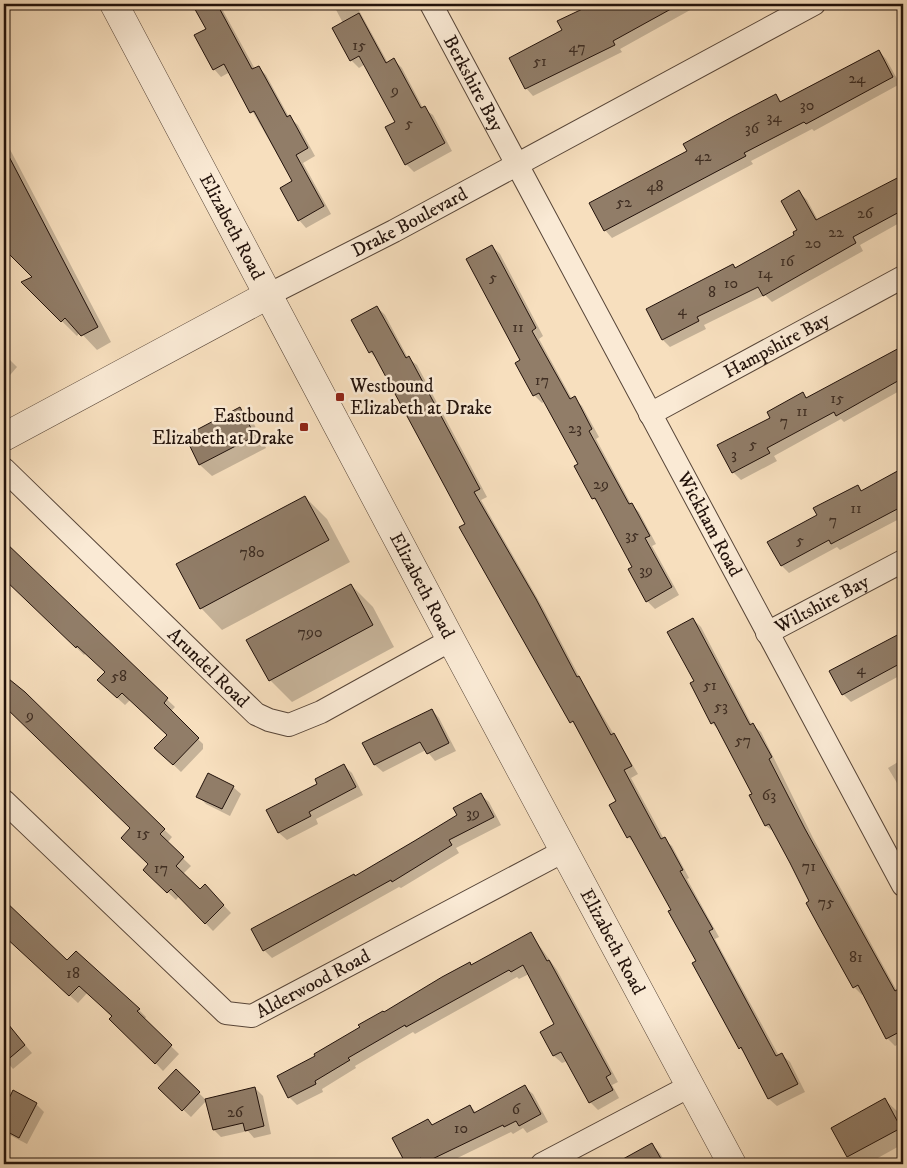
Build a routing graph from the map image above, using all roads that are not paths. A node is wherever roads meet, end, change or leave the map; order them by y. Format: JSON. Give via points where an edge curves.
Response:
{"nodes":[{"id":1,"x":114,"y":4,"type":"edge"},
{"id":2,"x":431,"y":4,"type":"edge"},
{"id":3,"x":814,"y":4,"type":"edge"},
{"id":4,"x":516,"y":163,"type":"junction"},
{"id":5,"x":903,"y":278,"type":"edge"},
{"id":6,"x":268,"y":296,"type":"junction"},
{"id":7,"x":650,"y":414,"type":"junction"},
{"id":8,"x":4,"y":437,"type":"edge"},
{"id":9,"x":4,"y":469,"type":"edge"},
{"id":10,"x":903,"y":561,"type":"edge"},
{"id":11,"x":767,"y":633,"type":"junction"},
{"id":12,"x":451,"y":640,"type":"junction"},
{"id":13,"x":4,"y":801,"type":"edge"},
{"id":14,"x":564,"y":851,"type":"junction"},
{"id":15,"x":895,"y":851,"type":"edge"},
{"id":16,"x":903,"y":885,"type":"edge"},
{"id":17,"x":690,"y":1086,"type":"junction"},
{"id":18,"x":542,"y":1164,"type":"edge"},
{"id":19,"x":732,"y":1164,"type":"edge"}],
"edges":[{"from":1,"to":6,"type":"street","name":"Elizabeth Road"},
{"from":2,"to":4,"type":"street","name":"Berkshire Bay"},
{"from":3,"to":4,"type":"street","name":"Drake Boulevard"},
{"from":4,"to":6,"type":"street","name":"Drake Boulevard"},
{"from":4,"to":7,"type":"street","name":"Wickham Road"},
{"from":5,"to":7,"type":"street","name":"Hampshire Bay"},
{"from":6,"to":8,"type":"street","name":"Drake Boulevard"},
{"from":6,"to":12,"type":"street","name":"Elizabeth Road"},
{"from":7,"to":11,"type":"street","name":"Wickham Road"},
{"from":9,"to":12,"type":"street","name":"Arundel Road","via":[[256,714],[269,720],[289,725],[322,712]]},
{"from":10,"to":11,"type":"street","name":"Wiltshire Bay"},
{"from":11,"to":15,"type":"street","name":"Wickham Road"},
{"from":12,"to":14,"type":"street","name":"Elizabeth Road"},
{"from":13,"to":14,"type":"street","name":"Alderwood Road","via":[[226,1013],[252,1016]]},
{"from":14,"to":17,"type":"street","name":"Elizabeth Road"},
{"from":15,"to":16,"type":"street","name":"Wickham Road"},
{"from":17,"to":18,"type":"street"},
{"from":17,"to":19,"type":"street","name":"Elizabeth Road"}]}
